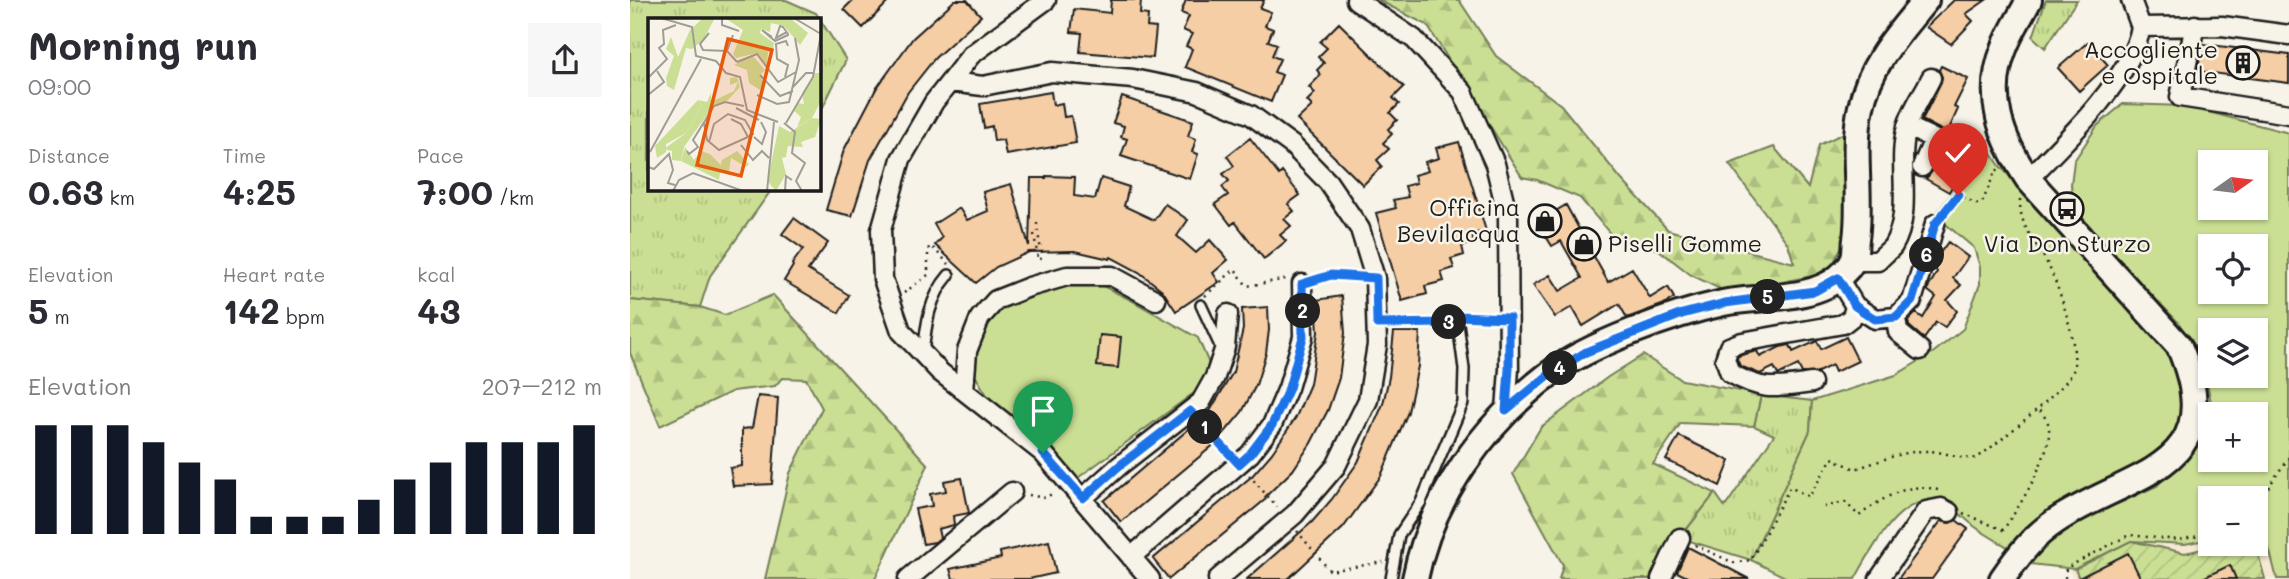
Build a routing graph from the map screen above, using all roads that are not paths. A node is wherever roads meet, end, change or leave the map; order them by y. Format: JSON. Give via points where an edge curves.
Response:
{"nodes":[{"id":1,"x":1046,"y":0,"type":"edge"},
{"id":2,"x":1356,"y":0,"type":"edge"},
{"id":3,"x":1926,"y":0,"type":"edge"},
{"id":4,"x":2029,"y":0,"type":"edge"},
{"id":5,"x":2131,"y":0,"type":"edge"},
{"id":6,"x":2195,"y":25,"type":"junction"},
{"id":7,"x":2141,"y":27,"type":"junction"},
{"id":8,"x":2289,"y":36,"type":"edge"},
{"id":9,"x":1931,"y":78,"type":"dead end"},
{"id":10,"x":950,"y":82,"type":"junction"},
{"id":11,"x":2289,"y":114,"type":"edge"},
{"id":12,"x":1907,"y":126,"type":"junction"},
{"id":13,"x":1922,"y":167,"type":"dead end"},
{"id":14,"x":2028,"y":179,"type":"junction"},
{"id":15,"x":1935,"y":224,"type":"road end"},
{"id":16,"x":1846,"y":270,"type":"junction"},
{"id":17,"x":950,"y":271,"type":"road end"},
{"id":18,"x":1302,"y":284,"type":"road end"},
{"id":19,"x":1156,"y":300,"type":"dead end"},
{"id":20,"x":1202,"y":301,"type":"road end"},
{"id":21,"x":1855,"y":306,"type":"junction"},
{"id":22,"x":1228,"y":314,"type":"dead end"},
{"id":23,"x":1457,"y":316,"type":"road end"},
{"id":24,"x":1896,"y":317,"type":"junction"},
{"id":25,"x":1920,"y":350,"type":"dead end"},
{"id":26,"x":1224,"y":353,"type":"junction"},
{"id":27,"x":923,"y":354,"type":"junction"},
{"id":28,"x":1812,"y":383,"type":"dead end"},
{"id":29,"x":964,"y":390,"type":"junction"},
{"id":30,"x":1506,"y":410,"type":"junction"},
{"id":31,"x":1013,"y":492,"type":"road end"},
{"id":32,"x":1083,"y":498,"type":"junction"},
{"id":33,"x":1954,"y":506,"type":"road end"},
{"id":34,"x":1680,"y":538,"type":"road end"},
{"id":35,"x":1131,"y":558,"type":"junction"},
{"id":36,"x":908,"y":579,"type":"edge"},
{"id":37,"x":1150,"y":579,"type":"edge"},
{"id":38,"x":1218,"y":579,"type":"edge"},
{"id":39,"x":1391,"y":579,"type":"edge"},
{"id":40,"x":1415,"y":579,"type":"edge"},
{"id":41,"x":1661,"y":579,"type":"edge"},
{"id":42,"x":1879,"y":579,"type":"edge"},
{"id":43,"x":2002,"y":579,"type":"edge"}],
"edges":[{"from":1,"to":10,"type":"street","via":[[971,55]]},
{"from":2,"to":30,"type":"street","via":[[1414,39],[1463,92],[1495,164],[1508,217]]},
{"from":3,"to":16,"type":"main road","via":[[1882,54],[1863,97],[1857,133],[1858,221]]},
{"from":4,"to":14,"type":"main road","via":[[2004,49],[1995,95],[2001,130]]},
{"from":5,"to":7,"type":"street"},
{"from":6,"to":7,"type":"street"},
{"from":6,"to":8,"type":"street"},
{"from":6,"to":11,"type":"street","via":[[2180,97]]},
{"from":7,"to":14,"type":"street","via":[[2138,45],[2121,76]]},
{"from":9,"to":12,"type":"street"},
{"from":10,"to":27,"type":"street","via":[[901,159],[881,230],[883,279],[901,331]]},
{"from":10,"to":38,"type":"street","via":[[984,86],[1052,72],[1133,79],[1197,92],[1251,115],[1292,145],[1328,182],[1360,229],[1376,278],[1377,345],[1368,400],[1336,466],[1288,520]]},
{"from":12,"to":13,"type":"street","via":[[1934,139]]},
{"from":12,"to":16,"type":"street","via":[[1904,206],[1897,236],[1878,261]]},
{"from":14,"to":43,"type":"main road","via":[[2179,346],[2188,366],[2194,412],[2175,454],[2146,477],[2057,520],[2036,536]]},
{"from":15,"to":24,"type":"street","via":[[1912,301]]},
{"from":16,"to":21,"type":"street"},
{"from":16,"to":30,"type":"main road","via":[[1815,291],[1725,303],[1682,314],[1586,352]]},
{"from":17,"to":27,"type":"lane","via":[[926,320]]},
{"from":18,"to":35,"type":"street","via":[[1303,337],[1289,388],[1272,425],[1250,454]]},
{"from":19,"to":29,"type":"street","via":[[1112,276],[1066,276],[996,300],[980,318],[967,351]]},
{"from":20,"to":26,"type":"lane"},
{"from":21,"to":24,"type":"street","via":[[1875,319]]},
{"from":21,"to":28,"type":"street","via":[[1852,317],[1843,324],[1729,348],[1730,373],[1750,384],[1773,388]]},
{"from":22,"to":26,"type":"street"},
{"from":23,"to":39,"type":"lane","via":[[1463,403],[1421,502],[1399,535]]},
{"from":24,"to":25,"type":"street","via":[[1898,332]]},
{"from":26,"to":32,"type":"street","via":[[1201,402]]},
{"from":27,"to":29,"type":"street"},
{"from":29,"to":32,"type":"street","via":[[1043,453]]},
{"from":30,"to":40,"type":"main road","via":[[1468,457],[1446,494],[1423,544]]},
{"from":31,"to":36,"type":"street"},
{"from":32,"to":35,"type":"street"},
{"from":33,"to":42,"type":"street","via":[[1926,511]]},
{"from":34,"to":41,"type":"street"},
{"from":35,"to":37,"type":"street"}]}
